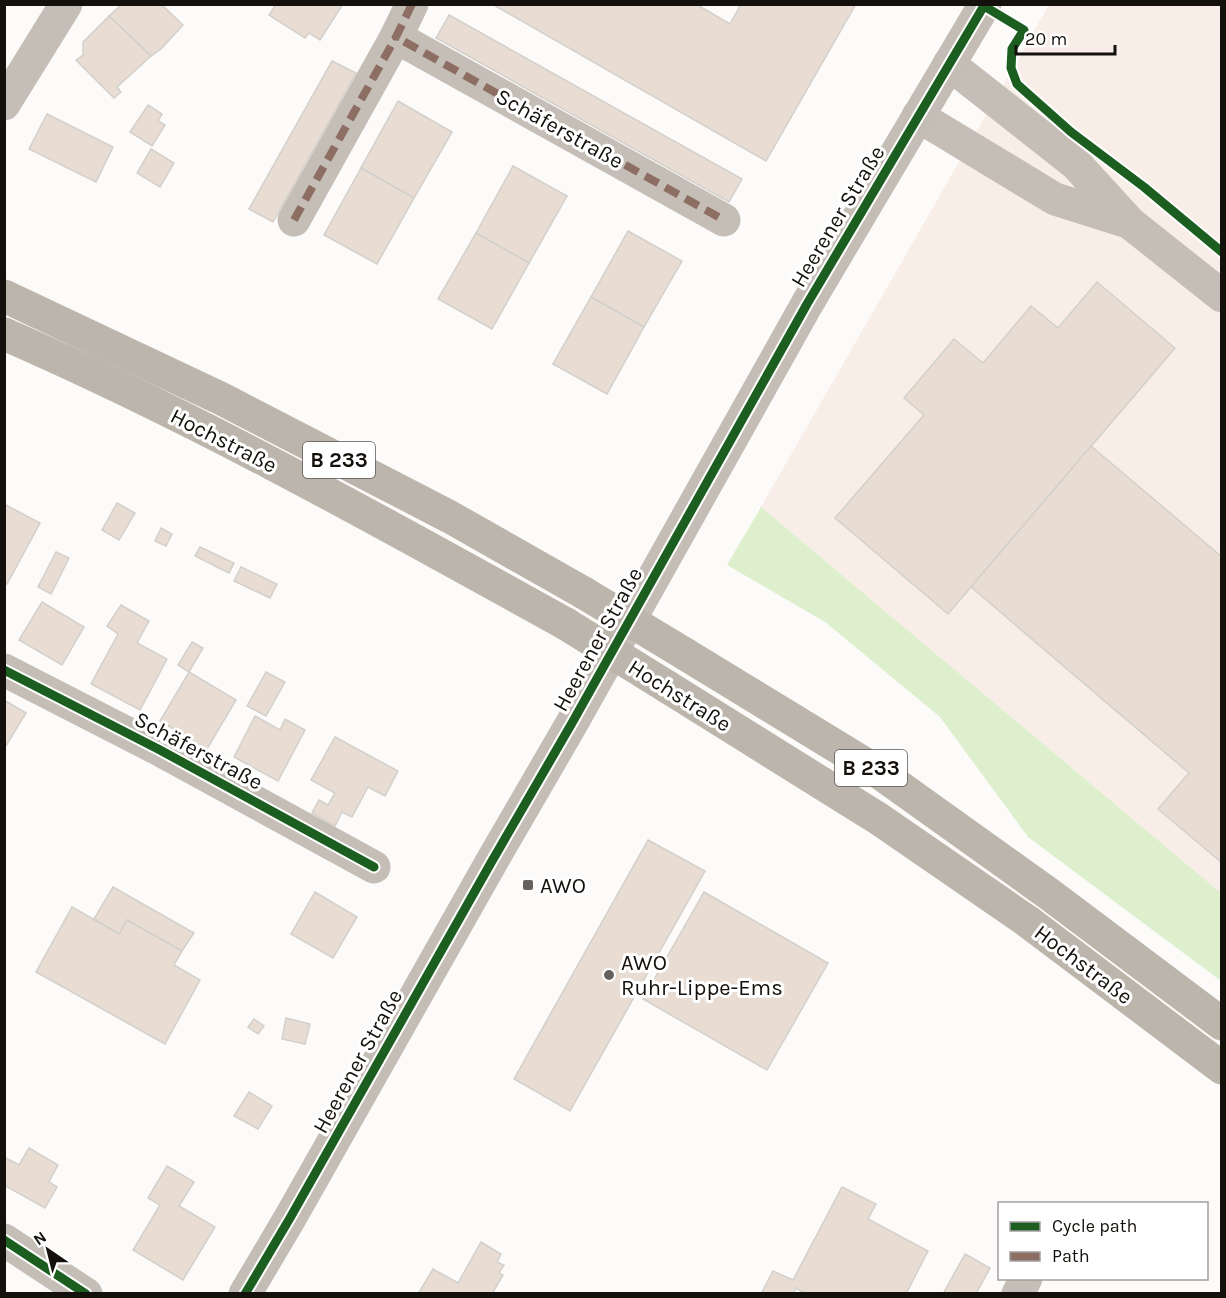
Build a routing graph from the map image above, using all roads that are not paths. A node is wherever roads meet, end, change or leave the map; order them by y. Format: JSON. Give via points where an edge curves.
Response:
{"nodes":[{"id":1,"x":66,"y":4,"type":"edge"},
{"id":2,"x":412,"y":4,"type":"edge"},
{"id":3,"x":985,"y":4,"type":"edge"},
{"id":4,"x":396,"y":37,"type":"junction"},
{"id":5,"x":949,"y":64,"type":"junction"},
{"id":6,"x":4,"y":104,"type":"edge"},
{"id":7,"x":918,"y":116,"type":"junction"},
{"id":8,"x":294,"y":220,"type":"dead end"},
{"id":9,"x":724,"y":220,"type":"dead end"},
{"id":10,"x":1130,"y":223,"type":"junction"},
{"id":11,"x":1221,"y":296,"type":"edge"},
{"id":12,"x":4,"y":297,"type":"edge"},
{"id":13,"x":4,"y":334,"type":"edge"},
{"id":14,"x":4,"y":670,"type":"edge"},
{"id":15,"x":374,"y":867,"type":"dead end"},
{"id":16,"x":1221,"y":1024,"type":"edge"},
{"id":17,"x":1221,"y":1068,"type":"edge"},
{"id":18,"x":4,"y":1240,"type":"edge"},
{"id":19,"x":86,"y":1293,"type":"edge"},
{"id":20,"x":245,"y":1293,"type":"edge"}],
"edges":[{"from":1,"to":6,"type":"street"},
{"from":2,"to":4,"type":"street"},
{"from":3,"to":5,"type":"main road","name":"Heerener Straße"},
{"from":4,"to":8,"type":"street"},
{"from":4,"to":9,"type":"street","name":"Schäferstraße"},
{"from":5,"to":7,"type":"main road","name":"Heerener Straße"},
{"from":5,"to":10,"type":"street","via":[[1076,164]]},
{"from":7,"to":10,"type":"street","via":[[1055,199]]},
{"from":7,"to":20,"type":"main road","name":"Heerener Straße","via":[[807,304],[307,1190]]},
{"from":10,"to":11,"type":"street"},
{"from":12,"to":16,"type":"main road","name":"Hochstraße","number":"B 233","bridge":true,"via":[[222,399],[450,517],[584,593],[880,773]]},
{"from":13,"to":17,"type":"main road","name":"Hochstraße","number":"B 233","bridge":true,"via":[[76,365],[232,444],[566,624],[904,836],[1027,921]]},
{"from":14,"to":15,"type":"street","name":"Schäferstraße"},
{"from":18,"to":19,"type":"street"}]}
